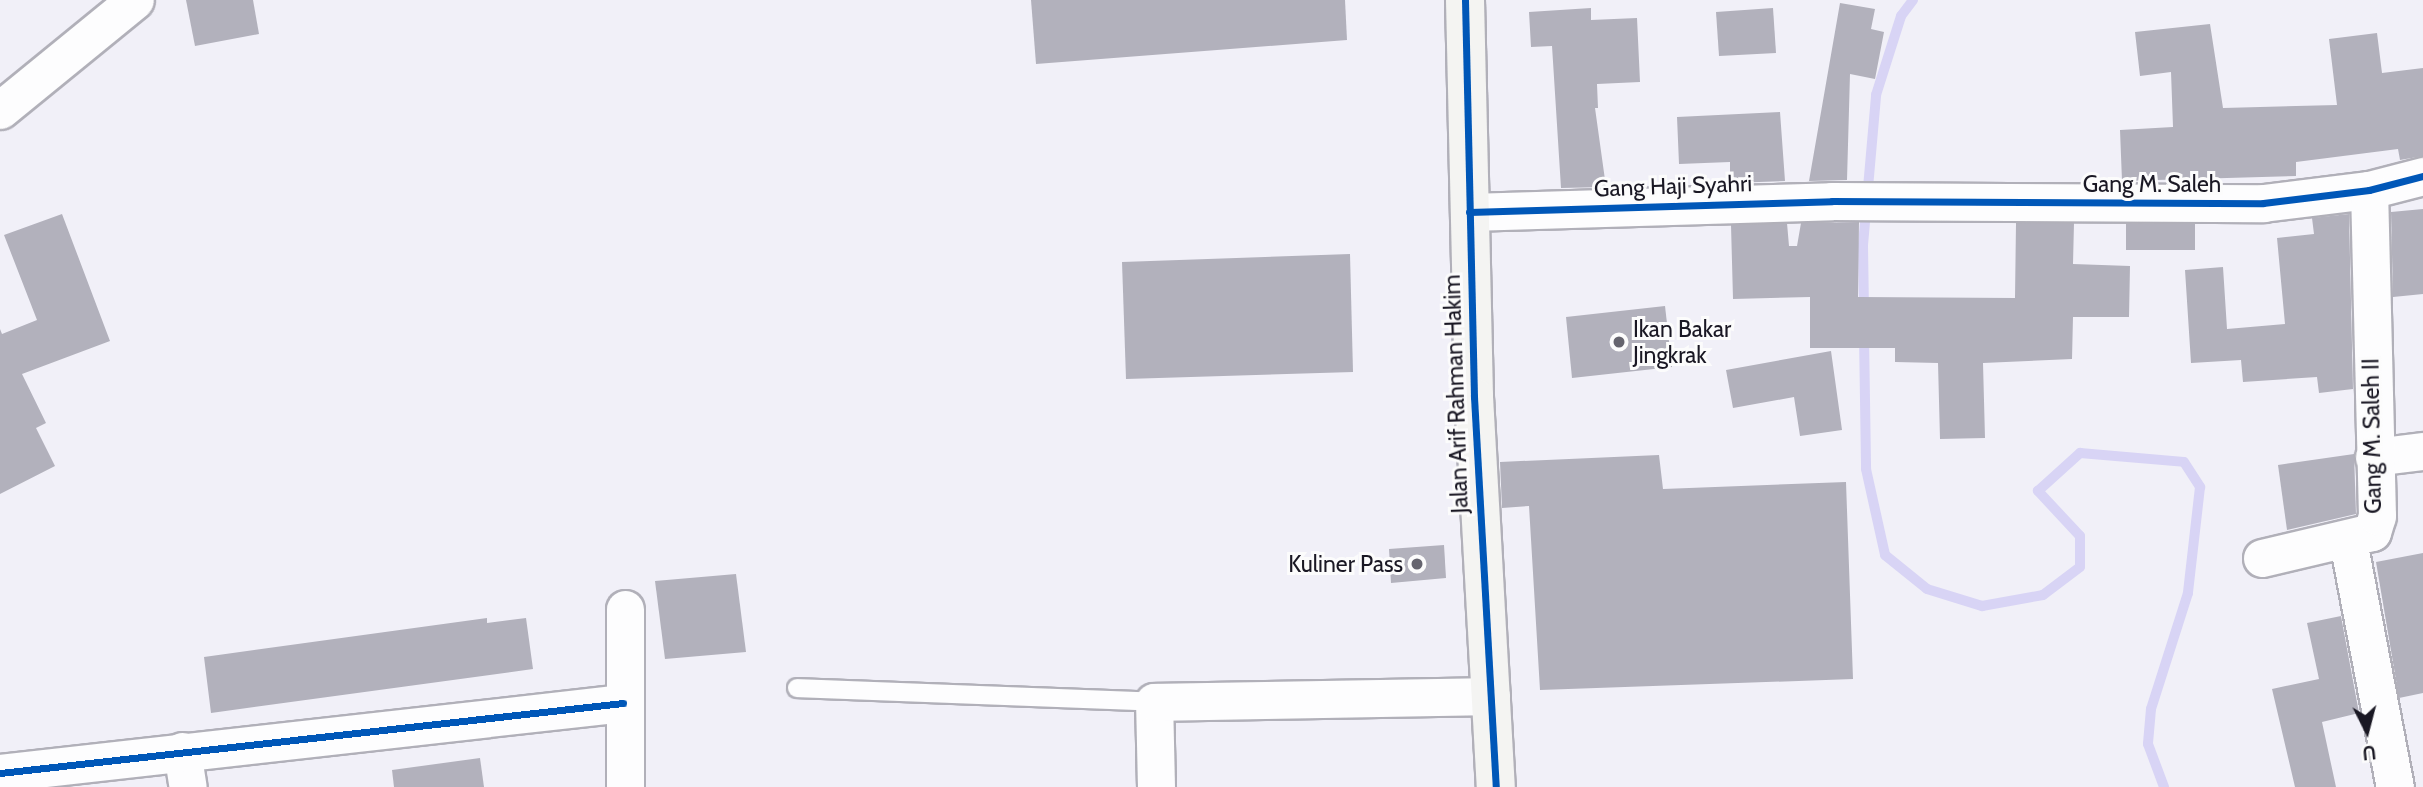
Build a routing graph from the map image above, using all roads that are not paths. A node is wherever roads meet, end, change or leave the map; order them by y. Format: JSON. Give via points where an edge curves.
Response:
{"nodes":[{"id":1,"x":135,"y":0,"type":"edge"},
{"id":2,"x":1465,"y":0,"type":"edge"},
{"id":3,"x":0,"y":110,"type":"edge"},
{"id":4,"x":2423,"y":176,"type":"edge"},
{"id":5,"x":2369,"y":190,"type":"junction"},
{"id":6,"x":1877,"y":203,"type":"joint"},
{"id":7,"x":1469,"y":212,"type":"junction"},
{"id":8,"x":2423,"y":451,"type":"edge"},
{"id":9,"x":2374,"y":457,"type":"junction"},
{"id":10,"x":2348,"y":541,"type":"junction"},
{"id":11,"x":2262,"y":558,"type":"dead end"},
{"id":12,"x":625,"y":610,"type":"dead end"},
{"id":13,"x":797,"y":688,"type":"dead end"},
{"id":14,"x":1491,"y":696,"type":"junction"},
{"id":15,"x":1154,"y":702,"type":"junction"},
{"id":16,"x":623,"y":703,"type":"junction"},
{"id":17,"x":182,"y":751,"type":"junction"},
{"id":18,"x":0,"y":773,"type":"edge"},
{"id":19,"x":188,"y":787,"type":"edge"},
{"id":20,"x":625,"y":787,"type":"edge"},
{"id":21,"x":1156,"y":787,"type":"edge"},
{"id":22,"x":1496,"y":787,"type":"edge"},
{"id":23,"x":2395,"y":787,"type":"edge"}],
"edges":[{"from":1,"to":3,"type":"street"},
{"from":2,"to":7,"type":"street","name":"Jalan Arif Rahman Hakim"},
{"from":4,"to":5,"type":"street","name":"Gang M. Saleh"},
{"from":5,"to":6,"type":"street","name":"Gang M. Saleh","via":[[2263,203]]},
{"from":5,"to":9,"type":"street","name":"Gang M. Saleh II"},
{"from":6,"to":7,"type":"street","name":"Gang Haji Syahri"},
{"from":7,"to":14,"type":"street","name":"Jalan Arif Rahman Hakim"},
{"from":8,"to":9,"type":"street"},
{"from":9,"to":10,"type":"street","name":"Gang M. Saleh II","via":[[2377,516],[2372,532]]},
{"from":10,"to":11,"type":"street"},
{"from":10,"to":23,"type":"street","name":"Gang M. Saleh II"},
{"from":12,"to":16,"type":"street"},
{"from":13,"to":15,"type":"lane"},
{"from":14,"to":15,"type":"street"},
{"from":14,"to":22,"type":"street","name":"Jalan Arif Rahman Hakim"},
{"from":15,"to":21,"type":"street"},
{"from":16,"to":17,"type":"street"},
{"from":16,"to":20,"type":"street"},
{"from":17,"to":18,"type":"street"},
{"from":17,"to":19,"type":"street"}]}
